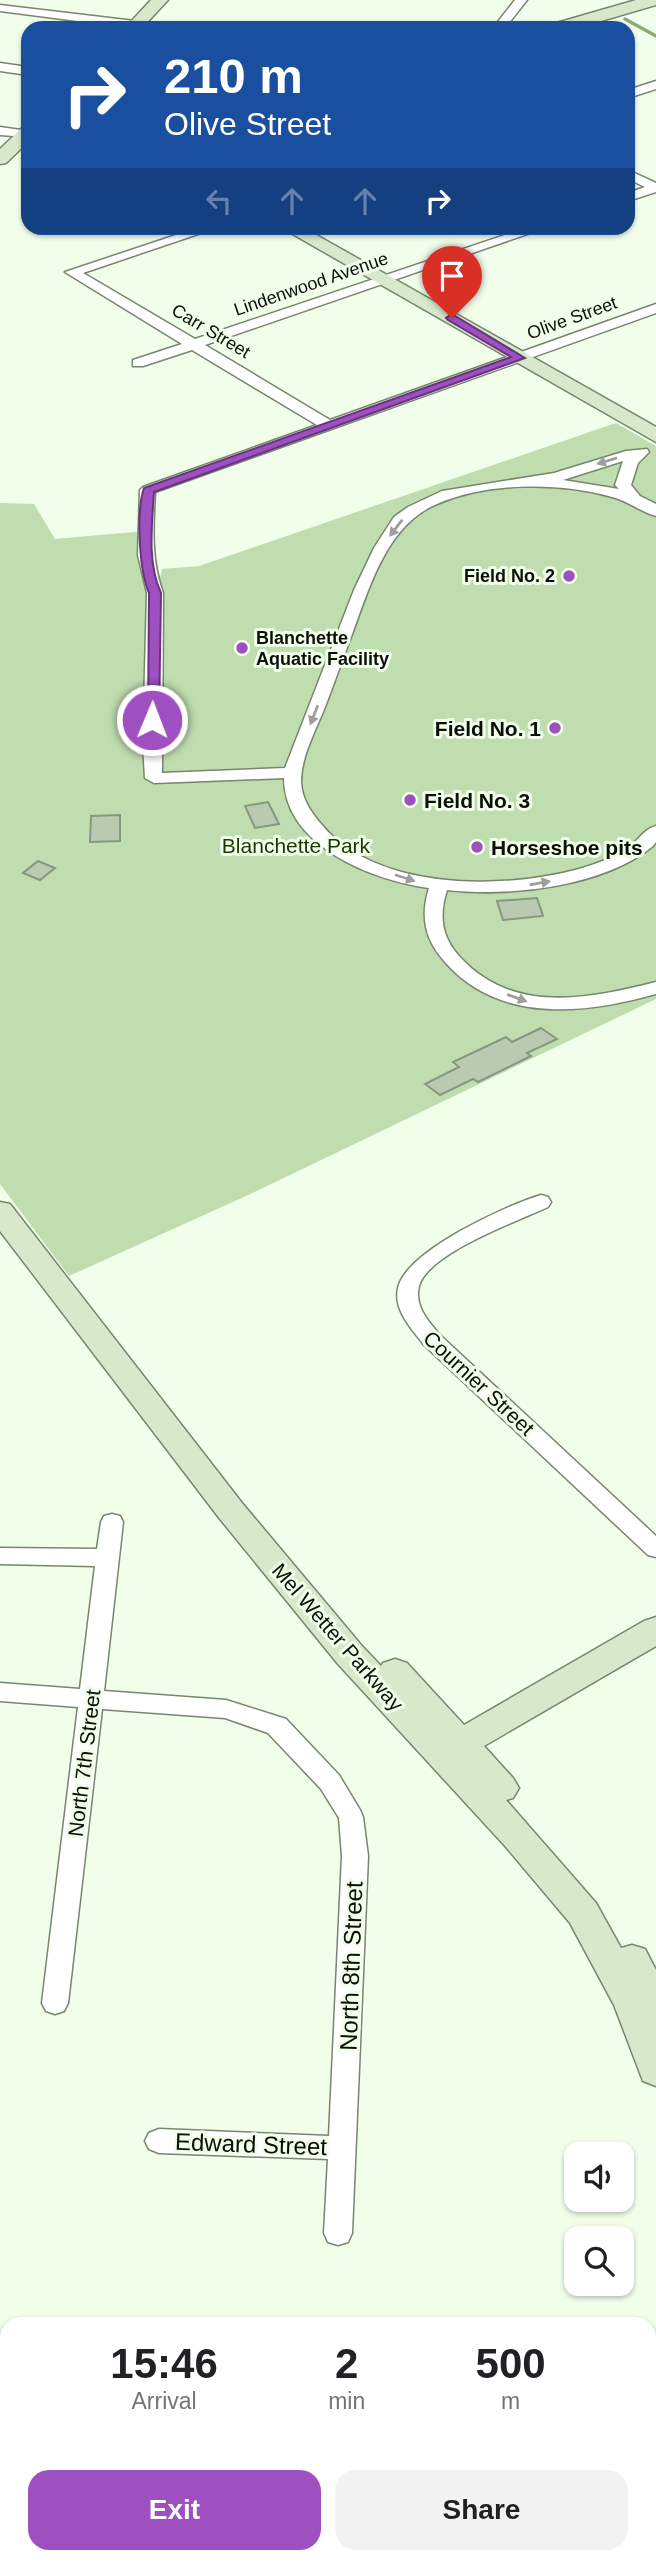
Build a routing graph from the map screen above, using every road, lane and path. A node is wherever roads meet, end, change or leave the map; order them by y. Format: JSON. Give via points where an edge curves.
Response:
{"nodes":[{"id":1,"x":160,"y":0,"type":"edge"},
{"id":2,"x":521,"y":0,"type":"edge"},
{"id":3,"x":654,"y":0,"type":"edge"},
{"id":4,"x":0,"y":8,"type":"edge"},
{"id":5,"x":92,"y":21,"type":"edge"},
{"id":6,"x":140,"y":21,"type":"edge"},
{"id":7,"x":504,"y":21,"type":"edge"},
{"id":8,"x":583,"y":21,"type":"edge"},
{"id":9,"x":0,"y":67,"type":"edge"},
{"id":10,"x":21,"y":70,"type":"edge"},
{"id":11,"x":656,"y":85,"type":"edge"},
{"id":12,"x":635,"y":92,"type":"edge"},
{"id":13,"x":0,"y":131,"type":"edge"},
{"id":14,"x":21,"y":133,"type":"edge"},
{"id":15,"x":21,"y":139,"type":"edge"},
{"id":16,"x":0,"y":159,"type":"edge"},
{"id":17,"x":635,"y":178,"type":"edge"},
{"id":18,"x":656,"y":188,"type":"edge"},
{"id":19,"x":635,"y":195,"type":"edge"},
{"id":20,"x":187,"y":235,"type":"edge"},
{"id":21,"x":303,"y":235,"type":"edge"},
{"id":22,"x":517,"y":235,"type":"edge"},
{"id":23,"x":382,"y":280,"type":"junction"},
{"id":24,"x":656,"y":308,"type":"edge"},
{"id":25,"x":196,"y":344,"type":"junction"},
{"id":26,"x":520,"y":358,"type":"junction"},
{"id":27,"x":138,"y":363,"type":"dead end"},
{"id":28,"x":328,"y":425,"type":"junction"},
{"id":29,"x":656,"y":436,"type":"edge"},
{"id":30,"x":649,"y":450,"type":"edge"},
{"id":31,"x":530,"y":481,"type":"junction"},
{"id":32,"x":634,"y":499,"type":"junction"},
{"id":33,"x":656,"y":511,"type":"edge"},
{"id":34,"x":293,"y":773,"type":"junction"},
{"id":35,"x":656,"y":831,"type":"edge"},
{"id":36,"x":439,"y":886,"type":"junction"},
{"id":37,"x":656,"y":988,"type":"edge"},
{"id":38,"x":0,"y":1186,"type":"edge"},
{"id":39,"x":541,"y":1202,"type":"dead end"},
{"id":40,"x":0,"y":1211,"type":"edge"},
{"id":41,"x":112,"y":1522,"type":"dead end"},
{"id":42,"x":656,"y":1549,"type":"edge"},
{"id":43,"x":0,"y":1556,"type":"edge"},
{"id":44,"x":108,"y":1558,"type":"junction"},
{"id":45,"x":656,"y":1630,"type":"edge"},
{"id":46,"x":0,"y":1692,"type":"edge"},
{"id":47,"x":92,"y":1697,"type":"junction"},
{"id":48,"x":451,"y":1748,"type":"junction"},
{"id":49,"x":55,"y":2003,"type":"dead end"},
{"id":50,"x":656,"y":2006,"type":"edge"},
{"id":51,"x":656,"y":2070,"type":"edge"},
{"id":52,"x":159,"y":2141,"type":"dead end"},
{"id":53,"x":343,"y":2148,"type":"junction"},
{"id":54,"x":338,"y":2233,"type":"dead end"}],
"edges":[{"from":1,"to":6,"type":"main road"},
{"from":2,"to":7,"type":"street"},
{"from":3,"to":8,"type":"main road"},
{"from":4,"to":5,"type":"street"},
{"from":9,"to":10,"type":"street"},
{"from":11,"to":12,"type":"street"},
{"from":13,"to":14,"type":"street"},
{"from":15,"to":16,"type":"main road"},
{"from":17,"to":18,"type":"street"},
{"from":18,"to":19,"type":"street"},
{"from":20,"to":25,"type":"street","name":"Carr Street","via":[[72,272]]},
{"from":21,"to":23,"type":"main road"},
{"from":22,"to":23,"type":"street","name":"Lindenwood Avenue"},
{"from":23,"to":25,"type":"street","name":"Lindenwood Avenue"},
{"from":23,"to":26,"type":"main road"},
{"from":24,"to":26,"type":"street","name":"Olive Street"},
{"from":25,"to":27,"type":"street","name":"Lindenwood Avenue"},
{"from":25,"to":28,"type":"street","name":"Carr Street"},
{"from":26,"to":28,"type":"street","name":"Olive Street"},
{"from":26,"to":29,"type":"main road"},
{"from":28,"to":34,"type":"street","name":"Olive Street","via":[[148,490],[149,580],[155,593],[154,778]]},
{"from":30,"to":31,"type":"street","one_way":true},
{"from":30,"to":32,"type":"street","via":[[631,461],[623,485]]},
{"from":31,"to":32,"type":"street"},
{"from":31,"to":34,"type":"street","one_way":true,"via":[[448,494],[413,510],[395,525],[338,652]]},
{"from":32,"to":33,"type":"street"},
{"from":34,"to":36,"type":"street","one_way":true,"via":[[292,789],[316,832],[373,867]]},
{"from":36,"to":35,"type":"street","one_way":true,"via":[[525,885],[579,876],[618,861]]},
{"from":36,"to":37,"type":"street","one_way":true,"via":[[432,924],[441,948],[457,966],[489,988],[530,1003],[574,1004]]},
{"from":38,"to":48,"type":"main road","name":"Mel Wetter Parkway","via":[[247,1504]]},
{"from":39,"to":42,"type":"street","name":"Cournier Street","via":[[425,1260],[408,1289],[411,1309],[432,1340]]},
{"from":40,"to":48,"type":"main road","name":"Mel Wetter Parkway","via":[[231,1511],[350,1654]]},
{"from":41,"to":44,"type":"street","name":"North 7th Street"},
{"from":43,"to":44,"type":"street"},
{"from":44,"to":47,"type":"street","name":"North 7th Street"},
{"from":45,"to":48,"type":"main road"},
{"from":46,"to":47,"type":"street"},
{"from":47,"to":49,"type":"street","name":"North 7th Street"},
{"from":47,"to":53,"type":"street","name":"North 8th Street","via":[[226,1709],[277,1726],[330,1782],[351,1818],[355,1856]]},
{"from":48,"to":50,"type":"main road","name":"Mel Wetter Parkway","via":[[601,1905]]},
{"from":48,"to":51,"type":"main road","name":"Mel Wetter Parkway","via":[[583,1913],[632,2002]]},
{"from":52,"to":53,"type":"street","name":"Edward Street"},
{"from":53,"to":54,"type":"street","name":"North 8th Street"}]}
